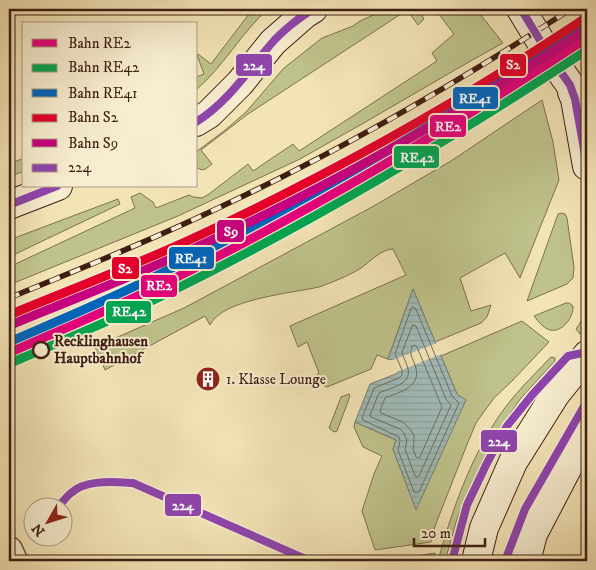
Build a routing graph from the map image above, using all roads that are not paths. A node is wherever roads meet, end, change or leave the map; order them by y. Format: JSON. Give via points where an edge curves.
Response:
{"nodes":[{"id":1,"x":313,"y":9,"type":"edge"},
{"id":2,"x":522,"y":9,"type":"edge"},
{"id":3,"x":570,"y":85,"type":"junction"},
{"id":4,"x":587,"y":109,"type":"edge"},
{"id":5,"x":198,"y":121,"type":"edge"},
{"id":6,"x":587,"y":125,"type":"edge"},
{"id":7,"x":587,"y":166,"type":"edge"},
{"id":8,"x":53,"y":188,"type":"edge"},
{"id":9,"x":9,"y":205,"type":"edge"},
{"id":10,"x":587,"y":355,"type":"edge"},
{"id":11,"x":587,"y":433,"type":"edge"},
{"id":12,"x":9,"y":550,"type":"edge"},
{"id":13,"x":14,"y":561,"type":"edge"},
{"id":14,"x":476,"y":561,"type":"edge"},
{"id":15,"x":526,"y":561,"type":"edge"}],
"edges":[{"from":1,"to":5,"type":"main road","via":[[272,42],[240,83]]},
{"from":2,"to":3,"type":"main road"},
{"from":3,"to":4,"type":"main road"},
{"from":3,"to":6,"type":"main road"},
{"from":3,"to":7,"type":"main road"},
{"from":8,"to":9,"type":"main road"},
{"from":10,"to":14,"type":"main road","via":[[555,395],[513,462],[484,528]]},
{"from":11,"to":15,"type":"main road","via":[[533,534]]},
{"from":12,"to":13,"type":"street"}]}
